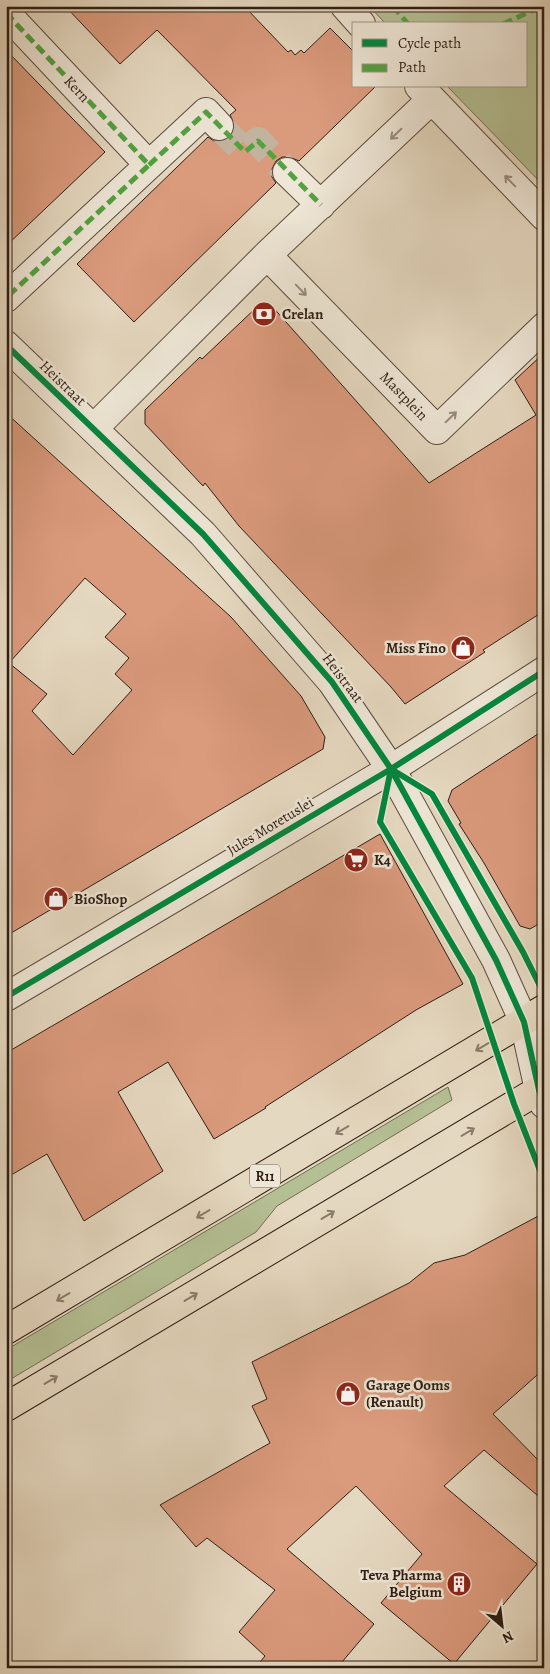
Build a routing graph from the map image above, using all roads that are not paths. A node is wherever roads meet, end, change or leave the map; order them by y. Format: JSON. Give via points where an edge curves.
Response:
{"nodes":[{"id":1,"x":345,"y":6,"type":"edge"},
{"id":2,"x":6,"y":13,"type":"edge"},
{"id":3,"x":359,"y":22,"type":"edge"},
{"id":4,"x":425,"y":93,"type":"edge"},
{"id":5,"x":219,"y":126,"type":"tunnel mouth"},
{"id":6,"x":148,"y":164,"type":"junction"},
{"id":7,"x":287,"y":172,"type":"tunnel mouth"},
{"id":8,"x":320,"y":205,"type":"junction"},
{"id":9,"x":544,"y":216,"type":"edge"},
{"id":10,"x":267,"y":255,"type":"junction"},
{"id":11,"x":6,"y":298,"type":"edge"},
{"id":12,"x":544,"y":327,"type":"edge"},
{"id":13,"x":6,"y":345,"type":"edge"},
{"id":14,"x":94,"y":428,"type":"junction"},
{"id":15,"x":544,"y":671,"type":"edge"},
{"id":16,"x":391,"y":769,"type":"junction"},
{"id":17,"x":6,"y":997,"type":"edge"},
{"id":18,"x":534,"y":1016,"type":"edge"},
{"id":19,"x":542,"y":1094,"type":"edge"},
{"id":20,"x":6,"y":1330,"type":"edge"},
{"id":21,"x":6,"y":1407,"type":"edge"}],
"edges":[{"from":1,"to":3,"type":"street"},
{"from":2,"to":6,"type":"street","name":"Kern"},
{"from":4,"to":8,"type":"street","one_way":true},
{"from":9,"to":4,"type":"street","one_way":true},
{"from":5,"to":6,"type":"street","via":[[206,112]]},
{"from":6,"to":11,"type":"street"},
{"from":7,"to":8,"type":"street"},
{"from":8,"to":10,"type":"street"},
{"from":10,"to":12,"type":"street","name":"Mastplein","one_way":true,"via":[[437,430]]},
{"from":10,"to":14,"type":"street"},
{"from":13,"to":14,"type":"street","name":"Heistraat"},
{"from":14,"to":16,"type":"street","name":"Heistraat","via":[[203,534],[307,652],[332,682]]},
{"from":15,"to":16,"type":"street","name":"Jules Moretuslei"},
{"from":16,"to":17,"type":"street","name":"Jules Moretuslei"},
{"from":16,"to":18,"type":"street","name":"Heistraat","via":[[496,960]]},
{"from":18,"to":19,"type":"street","name":"Heistraat"},
{"from":18,"to":20,"type":"highway","number":"R11","one_way":true},
{"from":21,"to":19,"type":"highway","one_way":true}]}
